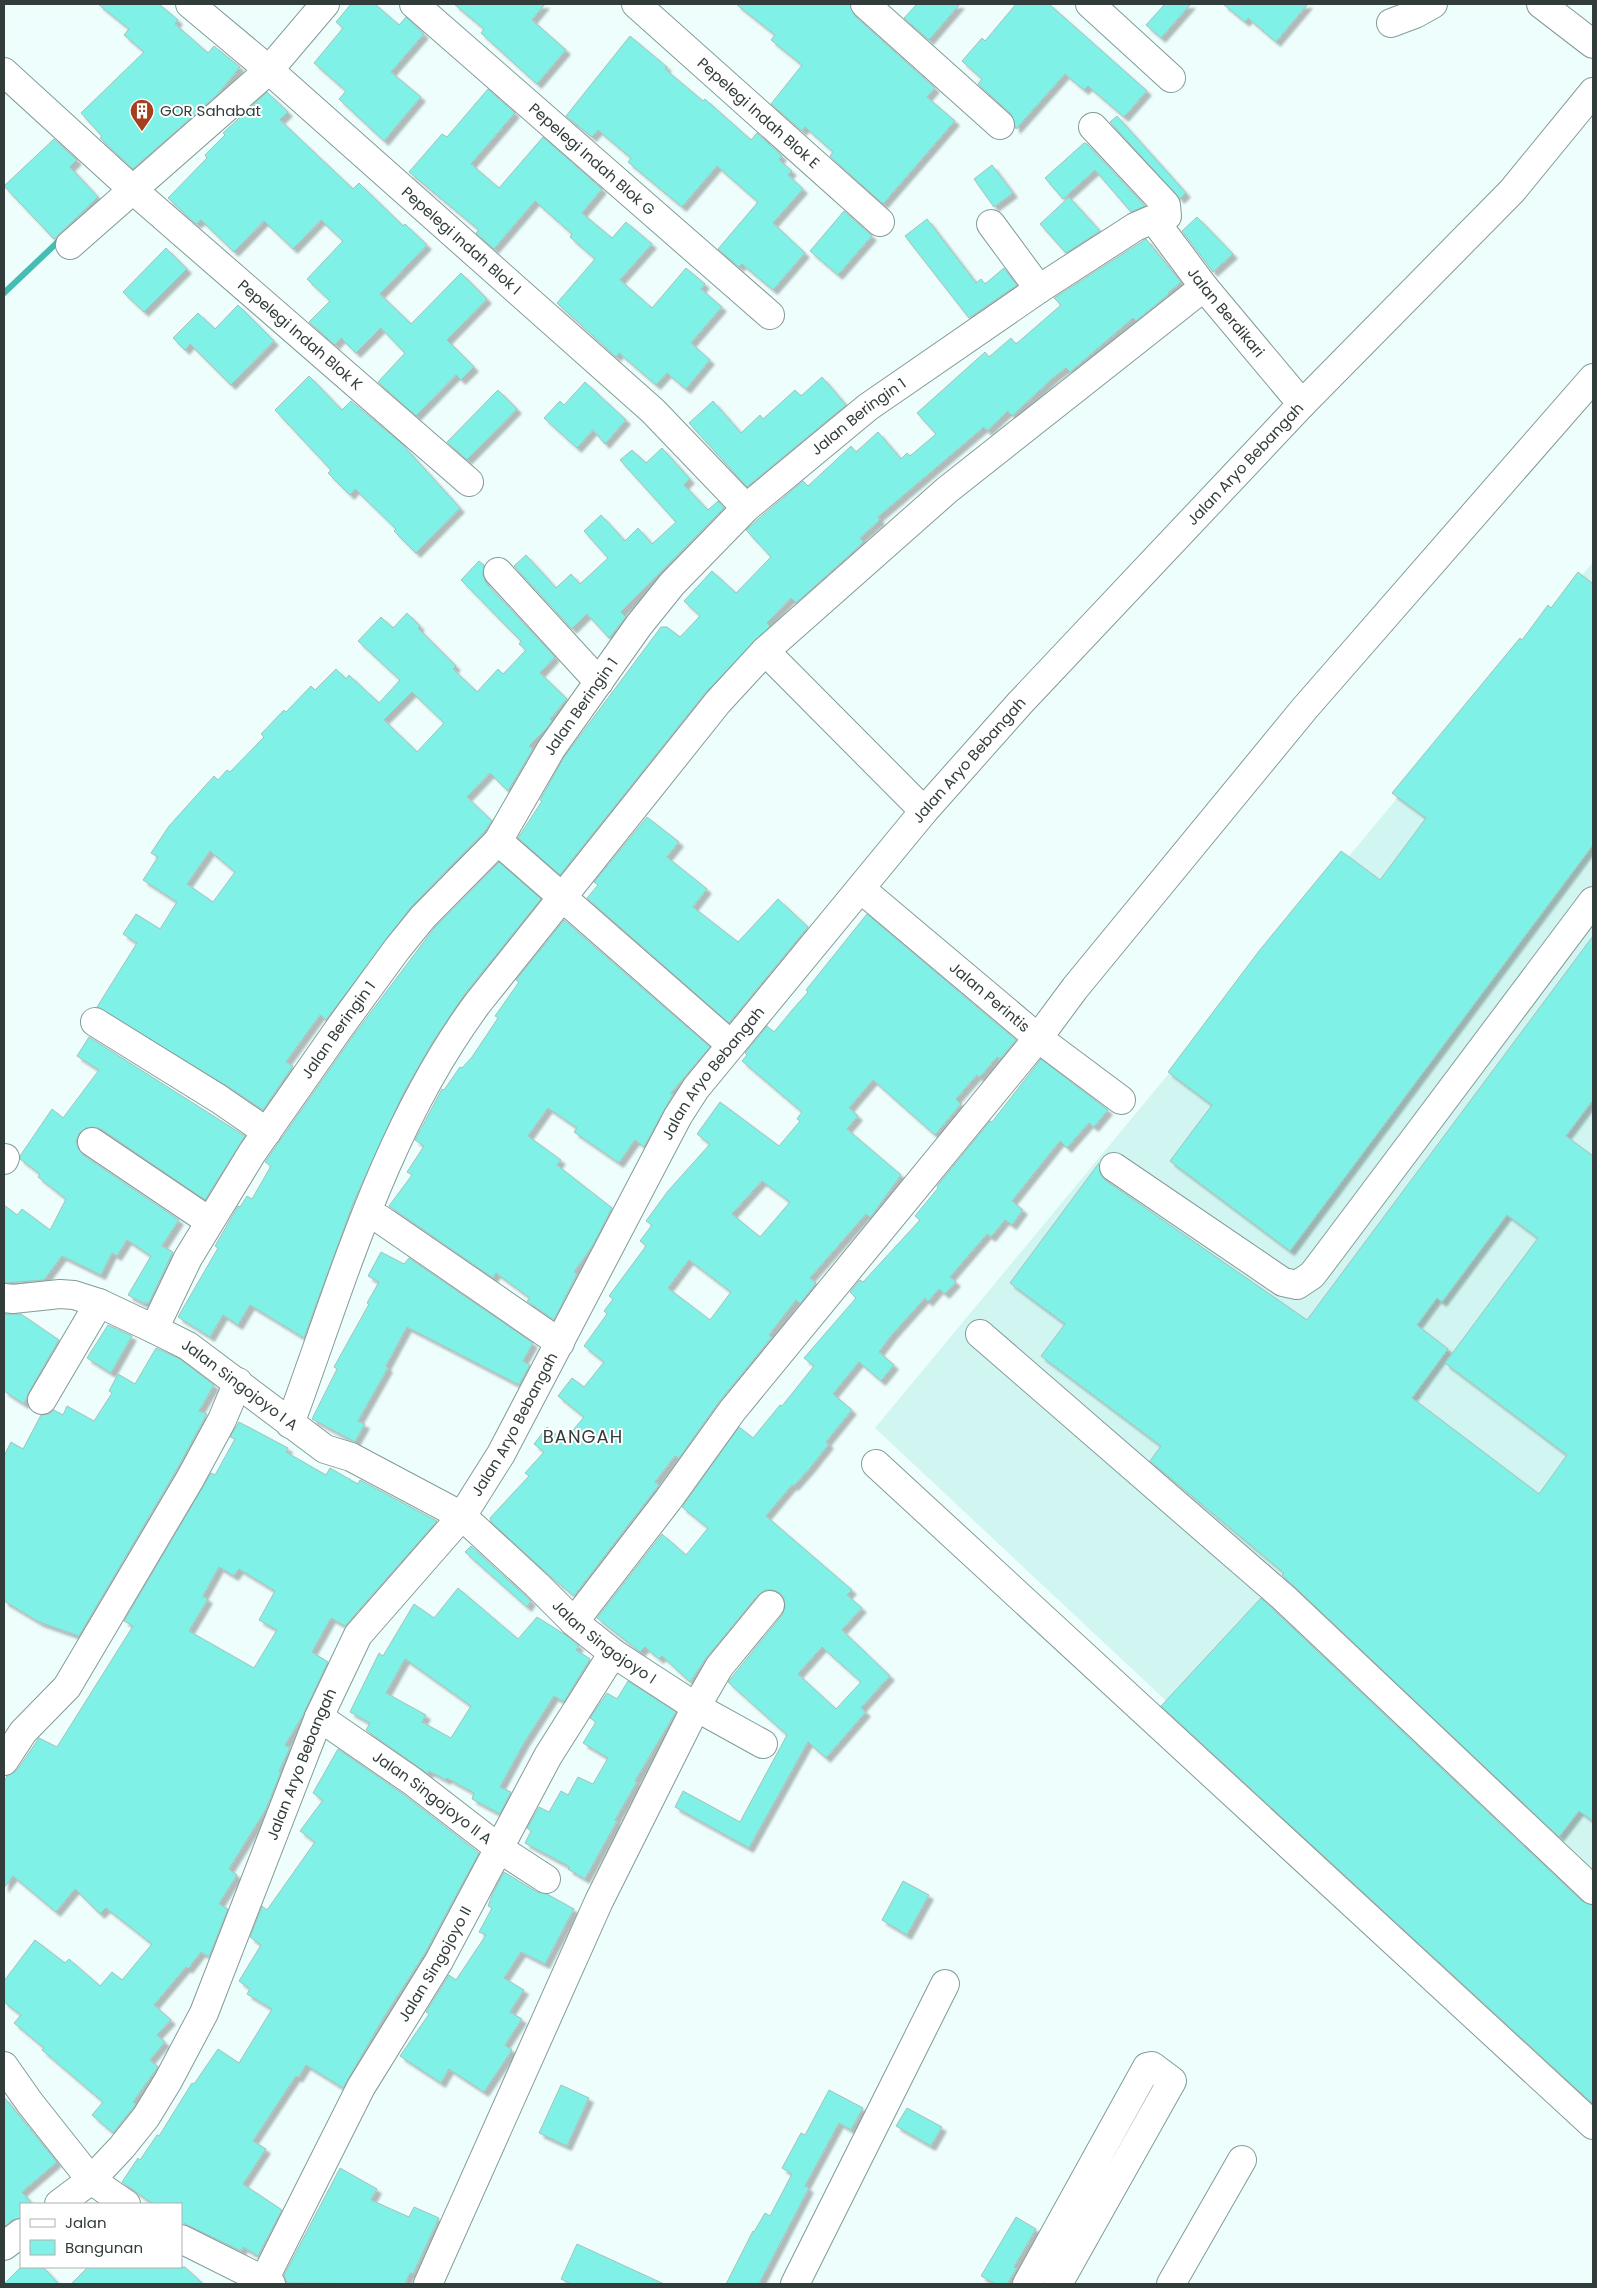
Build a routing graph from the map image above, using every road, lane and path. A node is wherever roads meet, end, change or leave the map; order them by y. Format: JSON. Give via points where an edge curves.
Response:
{"nodes":[{"id":1,"x":190,"y":4,"type":"edge"},
{"id":2,"x":325,"y":4,"type":"edge"},
{"id":3,"x":414,"y":4,"type":"edge"},
{"id":4,"x":636,"y":4,"type":"edge"},
{"id":5,"x":865,"y":4,"type":"edge"},
{"id":6,"x":1090,"y":4,"type":"edge"},
{"id":7,"x":1433,"y":4,"type":"edge"},
{"id":8,"x":1541,"y":4,"type":"edge"},
{"id":9,"x":1391,"y":24,"type":"dead end"},
{"id":10,"x":1593,"y":44,"type":"edge"},
{"id":11,"x":269,"y":70,"type":"junction"},
{"id":12,"x":4,"y":72,"type":"edge"},
{"id":13,"x":1171,"y":78,"type":"dead end"},
{"id":14,"x":1593,"y":92,"type":"edge"},
{"id":15,"x":1000,"y":125,"type":"dead end"},
{"id":16,"x":1093,"y":127,"type":"dead end"},
{"id":17,"x":132,"y":189,"type":"junction"},
{"id":18,"x":880,"y":222,"type":"dead end"},
{"id":19,"x":1154,"y":222,"type":"junction"},
{"id":20,"x":991,"y":224,"type":"dead end"},
{"id":21,"x":70,"y":246,"type":"dead end"},
{"id":22,"x":1204,"y":287,"type":"junction"},
{"id":23,"x":1039,"y":289,"type":"junction"},
{"id":24,"x":770,"y":315,"type":"dead end"},
{"id":25,"x":1593,"y":378,"type":"edge"},
{"id":26,"x":1302,"y":404,"type":"junction"},
{"id":27,"x":468,"y":482,"type":"dead end"},
{"id":28,"x":746,"y":508,"type":"junction"},
{"id":29,"x":498,"y":572,"type":"dead end"},
{"id":30,"x":765,"y":650,"type":"junction"},
{"id":31,"x":599,"y":682,"type":"junction"},
{"id":32,"x":924,"y":811,"type":"junction"},
{"id":33,"x":498,"y":841,"type":"junction"},
{"id":34,"x":861,"y":889,"type":"junction"},
{"id":35,"x":564,"y":897,"type":"junction"},
{"id":36,"x":1593,"y":902,"type":"edge"},
{"id":37,"x":95,"y":1022,"type":"dead end"},
{"id":38,"x":1038,"y":1038,"type":"junction"},
{"id":39,"x":730,"y":1044,"type":"junction"},
{"id":40,"x":1121,"y":1100,"type":"dead end"},
{"id":41,"x":267,"y":1132,"type":"junction"},
{"id":42,"x":92,"y":1142,"type":"dead end"},
{"id":43,"x":1114,"y":1167,"type":"dead end"},
{"id":44,"x":380,"y":1219,"type":"dead end"},
{"id":45,"x":209,"y":1221,"type":"junction"},
{"id":46,"x":7,"y":1303,"type":"edge"},
{"id":47,"x":99,"y":1303,"type":"junction"},
{"id":48,"x":154,"y":1329,"type":"junction"},
{"id":49,"x":980,"y":1334,"type":"dead end"},
{"id":50,"x":560,"y":1343,"type":"junction"},
{"id":51,"x":238,"y":1382,"type":"junction"},
{"id":52,"x":42,"y":1400,"type":"dead end"},
{"id":53,"x":290,"y":1424,"type":"junction"},
{"id":54,"x":876,"y":1464,"type":"dead end"},
{"id":55,"x":462,"y":1516,"type":"junction"},
{"id":56,"x":770,"y":1605,"type":"dead end"},
{"id":57,"x":574,"y":1622,"type":"junction"},
{"id":58,"x":613,"y":1653,"type":"junction"},
{"id":59,"x":696,"y":1707,"type":"junction"},
{"id":60,"x":319,"y":1717,"type":"junction"},
{"id":61,"x":763,"y":1744,"type":"dead end"},
{"id":62,"x":4,"y":1761,"type":"edge"},
{"id":63,"x":500,"y":1849,"type":"junction"},
{"id":64,"x":546,"y":1879,"type":"dead end"},
{"id":65,"x":1593,"y":1890,"type":"edge"},
{"id":66,"x":945,"y":1984,"type":"dead end"},
{"id":67,"x":4,"y":2066,"type":"edge"},
{"id":68,"x":1593,"y":2125,"type":"edge"},
{"id":69,"x":1242,"y":2160,"type":"dead end"},
{"id":70,"x":91,"y":2180,"type":"junction"},
{"id":71,"x":60,"y":2203,"type":"edge"},
{"id":72,"x":125,"y":2203,"type":"edge"},
{"id":73,"x":20,"y":2234,"type":"edge"},
{"id":74,"x":182,"y":2240,"type":"edge"},
{"id":75,"x":4,"y":2246,"type":"edge"},
{"id":76,"x":266,"y":2283,"type":"edge"},
{"id":77,"x":428,"y":2284,"type":"edge"},
{"id":78,"x":795,"y":2284,"type":"edge"},
{"id":79,"x":1027,"y":2284,"type":"edge"},
{"id":80,"x":1058,"y":2284,"type":"edge"},
{"id":81,"x":1170,"y":2284,"type":"edge"}],
"edges":[{"from":1,"to":11,"type":"street","name":"Pepelegi Indah Blok I"},
{"from":2,"to":11,"type":"street"},
{"from":3,"to":24,"type":"street","name":"Pepelegi Indah Blok G"},
{"from":4,"to":18,"type":"street","name":"Pepelegi Indah Blok E"},
{"from":5,"to":15,"type":"street"},
{"from":6,"to":13,"type":"street"},
{"from":7,"to":9,"type":"street"},
{"from":8,"to":10,"type":"street"},
{"from":11,"to":17,"type":"street"},
{"from":11,"to":28,"type":"street","name":"Pepelegi Indah Blok I","via":[[653,411]]},
{"from":12,"to":17,"type":"street","name":"Pepelegi Indah Blok K"},
{"from":14,"to":26,"type":"street","name":"Jalan Aryo Bebangah","via":[[1512,192]]},
{"from":16,"to":19,"type":"street","via":[[1166,205],[1167,216]]},
{"from":17,"to":21,"type":"street"},
{"from":17,"to":27,"type":"street","name":"Pepelegi Indah Blok K"},
{"from":19,"to":22,"type":"street","name":"Jalan Berdikari"},
{"from":19,"to":23,"type":"street","name":"Jalan Beringin 1","via":[[1135,227]]},
{"from":20,"to":23,"type":"street"},
{"from":22,"to":26,"type":"street","name":"Jalan Berdikari"},
{"from":22,"to":30,"type":"street","via":[[946,490]]},
{"from":23,"to":28,"type":"street","name":"Jalan Beringin 1","via":[[868,407]]},
{"from":25,"to":38,"type":"street","via":[[1305,708],[1075,988]]},
{"from":26,"to":32,"type":"street","name":"Jalan Aryo Bebangah","via":[[1020,703]]},
{"from":28,"to":31,"type":"street","name":"Jalan Beringin 1","via":[[672,584]]},
{"from":29,"to":31,"type":"street"},
{"from":30,"to":32,"type":"street"},
{"from":30,"to":35,"type":"street","via":[[718,702]]},
{"from":31,"to":33,"type":"street","name":"Jalan Beringin 1","via":[[552,749]]},
{"from":32,"to":34,"type":"street","name":"Jalan Aryo Bebangah"},
{"from":33,"to":35,"type":"street"},
{"from":33,"to":41,"type":"street","name":"Jalan Beringin 1","via":[[423,917],[340,1027]]},
{"from":34,"to":38,"type":"street","name":"Jalan Perintis"},
{"from":34,"to":39,"type":"street","name":"Jalan Aryo Bebangah"},
{"from":35,"to":39,"type":"street"},
{"from":35,"to":53,"type":"street","via":[[458,1029],[399,1135],[366,1210]]},
{"from":36,"to":43,"type":"street","via":[[1312,1276],[1297,1285],[1283,1282]]},
{"from":37,"to":41,"type":"street"},
{"from":38,"to":40,"type":"street","name":"Jalan Perintis"},
{"from":38,"to":57,"type":"street","via":[[732,1411]]},
{"from":39,"to":50,"type":"street","name":"Jalan Aryo Bebangah","via":[[678,1116]]},
{"from":41,"to":45,"type":"street","name":"Jalan Beringin 1"},
{"from":42,"to":45,"type":"street"},
{"from":44,"to":50,"type":"street"},
{"from":45,"to":48,"type":"street","name":"Jalan Beringin 1"},
{"from":46,"to":47,"type":"street","name":"Jalan Singojoyo I A","via":[[60,1294]]},
{"from":47,"to":48,"type":"street","name":"Jalan Singojoyo I A"},
{"from":47,"to":52,"type":"street"},
{"from":48,"to":51,"type":"street","name":"Jalan Singojoyo I A","via":[[188,1346]]},
{"from":49,"to":65,"type":"street","via":[[1283,1597]]},
{"from":50,"to":55,"type":"street","name":"Jalan Aryo Bebangah","via":[[519,1422]]},
{"from":51,"to":53,"type":"street","name":"Jalan Singojoyo I A"},
{"from":51,"to":62,"type":"street","via":[[190,1480],[67,1687],[23,1732]]},
{"from":53,"to":55,"type":"street","name":"Jalan Singojoyo I A","via":[[325,1449],[351,1457]]},
{"from":54,"to":68,"type":"street"},
{"from":55,"to":57,"type":"street","name":"Jalan Singojoyo I"},
{"from":55,"to":60,"type":"street","name":"Jalan Aryo Bebangah","via":[[358,1635]]},
{"from":56,"to":59,"type":"street","via":[[719,1667]]},
{"from":57,"to":58,"type":"street","name":"Jalan Singojoyo I"},
{"from":58,"to":59,"type":"street","name":"Jalan Singojoyo I"},
{"from":58,"to":63,"type":"street","name":"Jalan Singojoyo II","via":[[548,1756]]},
{"from":59,"to":61,"type":"street","name":"Jalan Singojoyo I"},
{"from":59,"to":77,"type":"street","via":[[600,1901]]},
{"from":60,"to":63,"type":"street","name":"Jalan Singojoyo II A","via":[[412,1781]]},
{"from":60,"to":70,"type":"street","name":"Jalan Aryo Bebangah","via":[[204,2013],[146,2117]]},
{"from":63,"to":64,"type":"street","name":"Jalan Singojoyo II A"},
{"from":63,"to":76,"type":"street","name":"Jalan Singojoyo II","via":[[439,1961],[362,2087]]},
{"from":66,"to":78,"type":"street"},
{"from":67,"to":70,"type":"street"},
{"from":69,"to":81,"type":"street"},
{"from":70,"to":71,"type":"street","name":"Jalan Aryo Bebangah"},
{"from":70,"to":72,"type":"street"},
{"from":73,"to":75,"type":"street"},
{"from":74,"to":76,"type":"street"},
{"from":79,"to":80,"type":"street","via":[[1147,2067],[1152,2066],[1172,2081]]}]}
